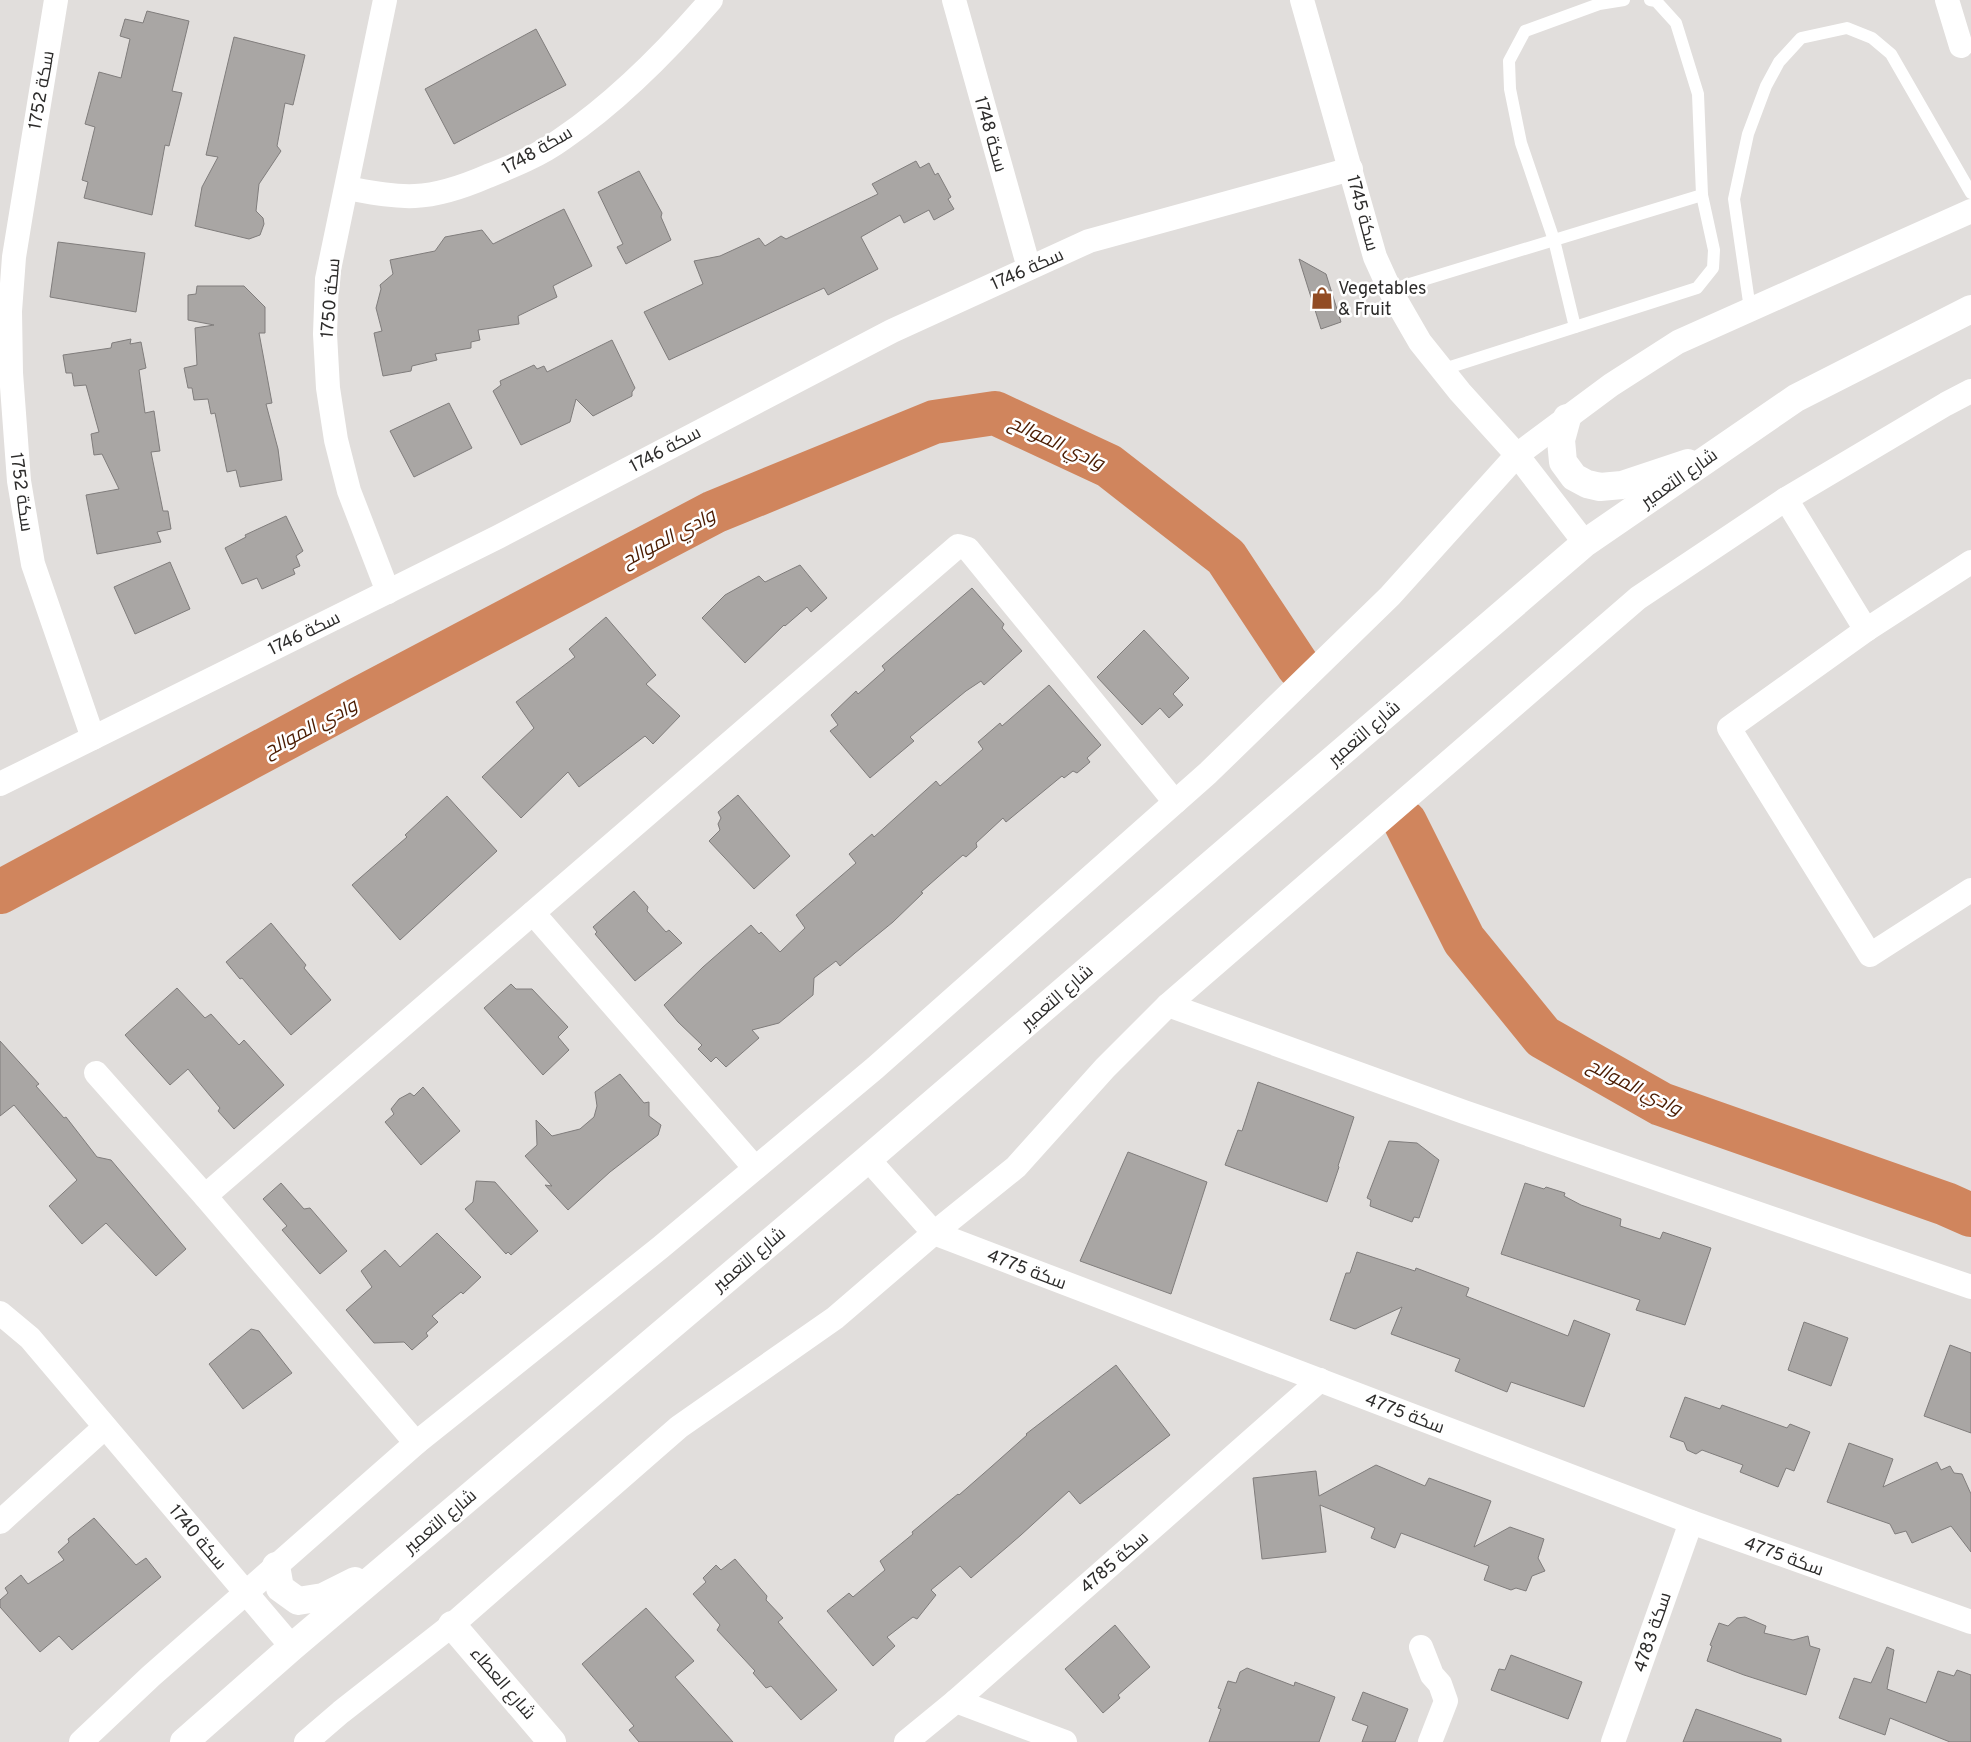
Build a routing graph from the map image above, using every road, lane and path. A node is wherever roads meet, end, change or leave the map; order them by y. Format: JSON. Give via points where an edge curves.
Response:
{"nodes":[{"id":1,"x":56,"y":0,"type":"edge"},
{"id":2,"x":385,"y":0,"type":"edge"},
{"id":3,"x":711,"y":0,"type":"edge"},
{"id":4,"x":954,"y":0,"type":"edge"},
{"id":5,"x":1302,"y":0,"type":"edge"},
{"id":6,"x":1624,"y":0,"type":"edge"},
{"id":7,"x":1650,"y":0,"type":"edge"},
{"id":8,"x":1947,"y":0,"type":"edge"},
{"id":9,"x":1961,"y":46,"type":"dead end"},
{"id":10,"x":1351,"y":170,"type":"junction"},
{"id":11,"x":347,"y":188,"type":"junction"},
{"id":12,"x":1971,"y":193,"type":"edge"},
{"id":13,"x":1702,"y":195,"type":"junction"},
{"id":14,"x":1971,"y":211,"type":"edge"},
{"id":15,"x":1554,"y":240,"type":"junction"},
{"id":16,"x":1028,"y":268,"type":"junction"},
{"id":17,"x":1390,"y":290,"type":"junction"},
{"id":18,"x":1750,"y":309,"type":"junction"},
{"id":19,"x":1971,"y":309,"type":"edge"},
{"id":20,"x":1574,"y":327,"type":"junction"},
{"id":21,"x":1441,"y":370,"type":"junction"},
{"id":22,"x":1971,"y":391,"type":"edge"},
{"id":23,"x":1567,"y":418,"type":"junction"},
{"id":24,"x":1517,"y":455,"type":"junction"},
{"id":25,"x":1713,"y":455,"type":"junction"},
{"id":26,"x":10,"y":484,"type":"edge"},
{"id":27,"x":1786,"y":499,"type":"junction"},
{"id":28,"x":1585,"y":543,"type":"junction"},
{"id":29,"x":1971,"y":562,"type":"edge"},
{"id":30,"x":388,"y":592,"type":"junction"},
{"id":31,"x":1866,"y":630,"type":"junction"},
{"id":32,"x":93,"y":738,"type":"junction"},
{"id":33,"x":0,"y":784,"type":"edge"},
{"id":34,"x":1175,"y":802,"type":"junction"},
{"id":35,"x":1971,"y":890,"type":"edge"},
{"id":36,"x":533,"y":913,"type":"junction"},
{"id":37,"x":1168,"y":1005,"type":"junction"},
{"id":38,"x":96,"y":1073,"type":"dead end"},
{"id":39,"x":868,"y":1159,"type":"junction"},
{"id":40,"x":755,"y":1168,"type":"junction"},
{"id":41,"x":205,"y":1196,"type":"junction"},
{"id":42,"x":934,"y":1233,"type":"junction"},
{"id":43,"x":1971,"y":1287,"type":"edge"},
{"id":44,"x":0,"y":1313,"type":"edge"},
{"id":45,"x":1320,"y":1380,"type":"junction"},
{"id":46,"x":105,"y":1427,"type":"junction"},
{"id":47,"x":416,"y":1443,"type":"junction"},
{"id":48,"x":0,"y":1522,"type":"edge"},
{"id":49,"x":1691,"y":1522,"type":"junction"},
{"id":50,"x":276,"y":1566,"type":"junction"},
{"id":51,"x":380,"y":1572,"type":"junction"},
{"id":52,"x":245,"y":1593,"type":"junction"},
{"id":53,"x":1971,"y":1622,"type":"edge"},
{"id":54,"x":452,"y":1625,"type":"junction"},
{"id":55,"x":1421,"y":1646,"type":"dead end"},
{"id":56,"x":292,"y":1647,"type":"junction"},
{"id":57,"x":956,"y":1701,"type":"junction"},
{"id":58,"x":81,"y":1742,"type":"edge"},
{"id":59,"x":184,"y":1742,"type":"edge"},
{"id":60,"x":306,"y":1742,"type":"edge"},
{"id":61,"x":552,"y":1742,"type":"edge"},
{"id":62,"x":906,"y":1742,"type":"edge"},
{"id":63,"x":1065,"y":1742,"type":"edge"},
{"id":64,"x":1430,"y":1742,"type":"edge"},
{"id":65,"x":1613,"y":1742,"type":"edge"}],
"edges":[{"from":1,"to":26,"type":"street","name":"سكة 1752","via":[[14,257],[10,311]]},
{"from":2,"to":11,"type":"street","name":"سكة 1750"},
{"from":3,"to":11,"type":"street","name":"سكة 1748","via":[[679,37],[618,95],[561,140],[513,166],[462,187],[416,196],[384,195]]},
{"from":4,"to":16,"type":"street","name":"سكة 1748"},
{"from":5,"to":10,"type":"street","name":"سكة 1745"},
{"from":6,"to":15,"type":"lane","via":[[1599,4],[1525,31],[1509,61],[1510,89],[1522,143]]},
{"from":7,"to":13,"type":"lane","via":[[1656,1],[1676,23],[1698,94]]},
{"from":8,"to":9,"type":"street"},
{"from":10,"to":16,"type":"street","name":"سكة 1746","via":[[1089,241]]},
{"from":10,"to":17,"type":"street","name":"سكة 1745","via":[[1374,257]]},
{"from":11,"to":30,"type":"street","name":"سكة 1750","via":[[327,279],[325,334],[328,388],[336,440],[349,491]]},
{"from":12,"to":18,"type":"lane","via":[[1891,54],[1872,38],[1847,28],[1801,38],[1779,62],[1766,86],[1748,134],[1734,199]]},
{"from":13,"to":15,"type":"lane"},
{"from":13,"to":20,"type":"lane","via":[[1714,250],[1713,268],[1697,288]]},
{"from":14,"to":18,"type":"street"},
{"from":15,"to":17,"type":"lane"},
{"from":15,"to":20,"type":"lane"},
{"from":16,"to":30,"type":"street","name":"سكة 1746","via":[[892,331]]},
{"from":17,"to":21,"type":"street","name":"سكة 1745","via":[[1420,342]]},
{"from":18,"to":23,"type":"street","via":[[1678,342],[1610,385]]},
{"from":19,"to":25,"type":"main road","name":"شارع التعمير","via":[[1796,398]]},
{"from":20,"to":21,"type":"lane"},
{"from":21,"to":24,"type":"street","name":"سكة 1745"},
{"from":22,"to":27,"type":"street"},
{"from":23,"to":24,"type":"street"},
{"from":23,"to":25,"type":"main road","via":[[1562,440],[1563,462],[1574,477],[1587,484],[1600,487],[1622,485]]},
{"from":24,"to":28,"type":"street","name":"سكة 1745"},
{"from":24,"to":34,"type":"street","via":[[1390,596]]},
{"from":25,"to":28,"type":"main road","name":"شارع التعمير"},
{"from":26,"to":32,"type":"street","name":"سكة 1752","via":[[33,564]]},
{"from":27,"to":31,"type":"street"},
{"from":27,"to":37,"type":"street","via":[[1638,598]]},
{"from":28,"to":39,"type":"main road","name":"شارع التعمير"},
{"from":29,"to":31,"type":"street"},
{"from":30,"to":32,"type":"street","name":"سكة 1746"},
{"from":31,"to":35,"type":"street","via":[[1729,728],[1870,955]]},
{"from":32,"to":33,"type":"street","name":"سكة 1746"},
{"from":34,"to":36,"type":"street","via":[[968,549],[958,546]]},
{"from":34,"to":40,"type":"street","via":[[874,1068]]},
{"from":36,"to":40,"type":"street"},
{"from":36,"to":41,"type":"street"},
{"from":37,"to":42,"type":"street","via":[[1105,1068],[1016,1167]]},
{"from":37,"to":43,"type":"street","via":[[1464,1112]]},
{"from":38,"to":41,"type":"street"},
{"from":39,"to":42,"type":"street","name":"سكة 4775"},
{"from":39,"to":51,"type":"main road","name":"شارع التعمير"},
{"from":40,"to":47,"type":"street"},
{"from":41,"to":47,"type":"street"},
{"from":42,"to":45,"type":"street","name":"سكة 4775"},
{"from":42,"to":54,"type":"street","via":[[834,1318],[678,1427]]},
{"from":44,"to":46,"type":"street","name":"سكة 1740","via":[[30,1338]]},
{"from":45,"to":49,"type":"street","name":"سكة 4775"},
{"from":45,"to":57,"type":"street","name":"سكة 4785"},
{"from":46,"to":48,"type":"street"},
{"from":46,"to":52,"type":"street","name":"سكة 1740"},
{"from":47,"to":50,"type":"street"},
{"from":49,"to":53,"type":"street","name":"سكة 4775"},
{"from":49,"to":65,"type":"street","name":"سكة 4783"},
{"from":50,"to":51,"type":"main road","via":[[280,1588],[298,1601],[323,1597]]},
{"from":50,"to":52,"type":"street"},
{"from":51,"to":56,"type":"main road","name":"شارع التعمير"},
{"from":52,"to":56,"type":"street","name":"سكة 1740"},
{"from":52,"to":58,"type":"street"},
{"from":54,"to":60,"type":"street"},
{"from":54,"to":61,"type":"main road","name":"شارع العطاء"},
{"from":55,"to":64,"type":"street","via":[[1446,1701]]},
{"from":56,"to":59,"type":"main road","name":"شارع التعمير"},
{"from":57,"to":62,"type":"street","name":"سكة 4785"},
{"from":57,"to":63,"type":"street"}]}
